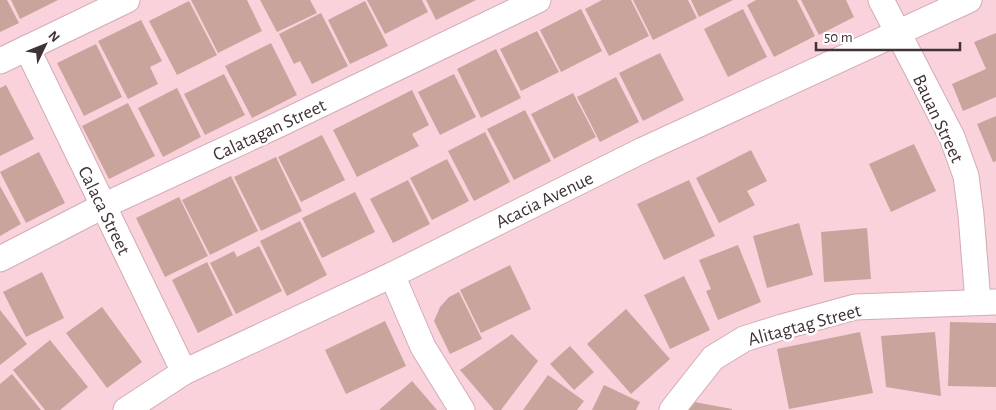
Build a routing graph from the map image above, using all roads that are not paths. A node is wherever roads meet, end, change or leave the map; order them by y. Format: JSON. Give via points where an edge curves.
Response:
{"nodes":[{"id":1,"x":127,"y":0,"type":"edge"},
{"id":2,"x":538,"y":0,"type":"edge"},
{"id":3,"x":881,"y":0,"type":"edge"},
{"id":4,"x":969,"y":0,"type":"edge"},
{"id":5,"x":898,"y":34,"type":"junction"},
{"id":6,"x":27,"y":48,"type":"junction"},
{"id":7,"x":0,"y":60,"type":"edge"},
{"id":8,"x":103,"y":206,"type":"junction"},
{"id":9,"x":0,"y":259,"type":"edge"},
{"id":10,"x":392,"y":275,"type":"junction"},
{"id":11,"x":987,"y":302,"type":"edge"},
{"id":12,"x":184,"y":372,"type":"junction"},
{"id":13,"x":126,"y":410,"type":"edge"},
{"id":14,"x":462,"y":410,"type":"edge"},
{"id":15,"x":672,"y":410,"type":"edge"}],
"edges":[{"from":1,"to":6,"type":"street"},
{"from":2,"to":8,"type":"street","name":"Calatagan Street"},
{"from":3,"to":5,"type":"street","name":"Bauan Street"},
{"from":4,"to":5,"type":"street","name":"Acacia Avenue"},
{"from":5,"to":10,"type":"street","name":"Acacia Avenue","via":[[643,150]]},
{"from":5,"to":11,"type":"street","name":"Bauan Street","via":[[952,137],[966,176]]},
{"from":6,"to":7,"type":"street"},
{"from":6,"to":8,"type":"street","name":"Calaca Street"},
{"from":8,"to":9,"type":"street","name":"Calatagan Street"},
{"from":8,"to":12,"type":"street","name":"Calaca Street"},
{"from":10,"to":12,"type":"street","name":"Acacia Avenue"},
{"from":10,"to":14,"type":"street","via":[[423,347]]},
{"from":11,"to":15,"type":"street","name":"Alitagtag Street","via":[[855,307],[744,340],[713,358]]},
{"from":12,"to":13,"type":"street","name":"Acacia Avenue"}]}
